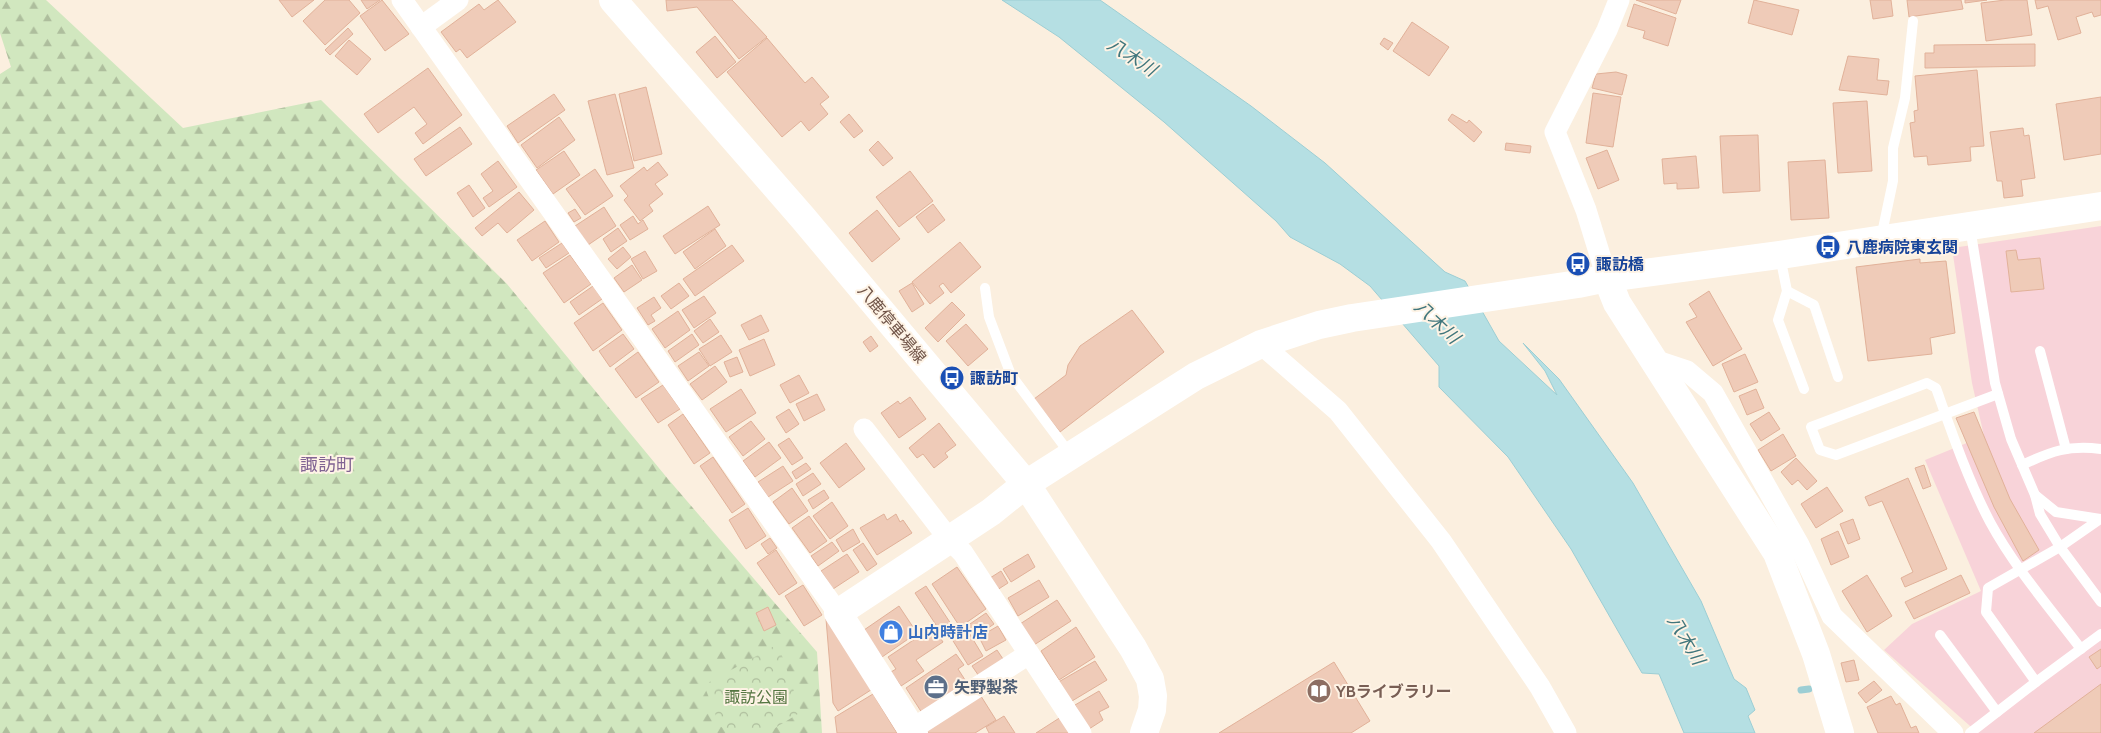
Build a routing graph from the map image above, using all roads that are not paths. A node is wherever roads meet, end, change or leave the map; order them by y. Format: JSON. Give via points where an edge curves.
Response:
{"nodes":[{"id":1,"x":402,"y":0,"type":"edge"},
{"id":2,"x":458,"y":0,"type":"edge"},
{"id":3,"x":612,"y":0,"type":"edge"},
{"id":4,"x":1620,"y":0,"type":"edge"},
{"id":5,"x":1913,"y":21,"type":"dead end"},
{"id":6,"x":421,"y":27,"type":"junction"},
{"id":7,"x":2101,"y":206,"type":"edge"},
{"id":8,"x":1969,"y":226,"type":"junction"},
{"id":9,"x":1881,"y":240,"type":"junction"},
{"id":10,"x":1780,"y":255,"type":"junction"},
{"id":11,"x":1607,"y":278,"type":"junction"},
{"id":12,"x":985,"y":288,"type":"dead end"},
{"id":13,"x":1787,"y":291,"type":"junction"},
{"id":14,"x":1268,"y":342,"type":"junction"},
{"id":15,"x":2040,"y":351,"type":"dead end"},
{"id":16,"x":1654,"y":360,"type":"junction"},
{"id":17,"x":1838,"y":377,"type":"dead end"},
{"id":18,"x":1804,"y":389,"type":"dead end"},
{"id":19,"x":1998,"y":394,"type":"junction"},
{"id":20,"x":1946,"y":415,"type":"junction"},
{"id":21,"x":864,"y":429,"type":"dead end"},
{"id":22,"x":2066,"y":449,"type":"junction"},
{"id":23,"x":2101,"y":449,"type":"edge"},
{"id":24,"x":1070,"y":455,"type":"junction"},
{"id":25,"x":2022,"y":465,"type":"junction"},
{"id":26,"x":1026,"y":484,"type":"junction"},
{"id":27,"x":2035,"y":495,"type":"junction"},
{"id":28,"x":2101,"y":519,"type":"edge"},
{"id":29,"x":949,"y":539,"type":"junction"},
{"id":30,"x":2060,"y":547,"type":"junction"},
{"id":31,"x":2020,"y":570,"type":"junction"},
{"id":32,"x":2101,"y":602,"type":"edge"},
{"id":33,"x":838,"y":613,"type":"junction"},
{"id":34,"x":2101,"y":634,"type":"edge"},
{"id":35,"x":1940,"y":635,"type":"dead end"},
{"id":36,"x":2081,"y":649,"type":"junction"},
{"id":37,"x":1028,"y":654,"type":"junction"},
{"id":38,"x":2036,"y":682,"type":"junction"},
{"id":39,"x":1997,"y":712,"type":"junction"},
{"id":40,"x":913,"y":731,"type":"edge"},
{"id":41,"x":1081,"y":733,"type":"edge"},
{"id":42,"x":1144,"y":733,"type":"edge"},
{"id":43,"x":1566,"y":733,"type":"edge"},
{"id":44,"x":1840,"y":733,"type":"edge"},
{"id":45,"x":1953,"y":733,"type":"edge"},
{"id":46,"x":1970,"y":733,"type":"edge"}],
"edges":[{"from":1,"to":6,"type":"street"},
{"from":2,"to":6,"type":"street"},
{"from":3,"to":26,"type":"street","name":"八鹿停車場線","via":[[803,218]]},
{"from":4,"to":11,"type":"street","via":[[1555,132],[1586,210]]},
{"from":5,"to":9,"type":"lane","via":[[1905,98],[1893,148],[1892,182]]},
{"from":6,"to":33,"type":"street"},
{"from":7,"to":8,"type":"street"},
{"from":8,"to":9,"type":"street"},
{"from":8,"to":19,"type":"lane"},
{"from":9,"to":10,"type":"street"},
{"from":10,"to":11,"type":"street"},
{"from":10,"to":13,"type":"lane"},
{"from":11,"to":14,"type":"street","via":[[1352,318]]},
{"from":11,"to":16,"type":"street","via":[[1617,303]]},
{"from":12,"to":24,"type":"lane","via":[[989,318],[1011,375]]},
{"from":13,"to":17,"type":"lane","via":[[1814,305]]},
{"from":13,"to":18,"type":"lane","via":[[1778,320]]},
{"from":14,"to":24,"type":"street","via":[[1196,376]]},
{"from":14,"to":43,"type":"street","via":[[1338,411],[1442,541],[1540,687]]},
{"from":15,"to":22,"type":"lane"},
{"from":16,"to":44,"type":"street","via":[[1777,553],[1816,654]]},
{"from":16,"to":45,"type":"street","via":[[1687,371],[1713,392],[1799,545],[1832,616]]},
{"from":19,"to":20,"type":"lane"},
{"from":19,"to":25,"type":"lane"},
{"from":20,"to":20,"type":"lane","via":[[1936,388],[1927,383],[1811,427],[1820,450],[1836,455]]},
{"from":20,"to":31,"type":"lane","via":[[1991,523]]},
{"from":21,"to":29,"type":"street"},
{"from":22,"to":23,"type":"lane"},
{"from":22,"to":25,"type":"lane","via":[[2053,450]]},
{"from":24,"to":26,"type":"street"},
{"from":25,"to":27,"type":"lane"},
{"from":26,"to":29,"type":"street"},
{"from":26,"to":42,"type":"street","name":"八鹿停車場線","via":[[1150,679],[1152,710]]},
{"from":27,"to":28,"type":"lane","via":[[2056,512]]},
{"from":27,"to":30,"type":"lane","via":[[2040,514]]},
{"from":28,"to":30,"type":"lane"},
{"from":29,"to":33,"type":"street"},
{"from":29,"to":37,"type":"street","via":[[963,552]]},
{"from":30,"to":31,"type":"lane"},
{"from":30,"to":32,"type":"lane"},
{"from":31,"to":36,"type":"lane"},
{"from":31,"to":38,"type":"lane","via":[[1988,588],[1986,612]]},
{"from":33,"to":40,"type":"street"},
{"from":34,"to":36,"type":"lane"},
{"from":35,"to":39,"type":"lane"},
{"from":36,"to":38,"type":"lane"},
{"from":37,"to":40,"type":"street"},
{"from":37,"to":41,"type":"street"},
{"from":38,"to":39,"type":"lane"},
{"from":39,"to":46,"type":"lane"}]}
